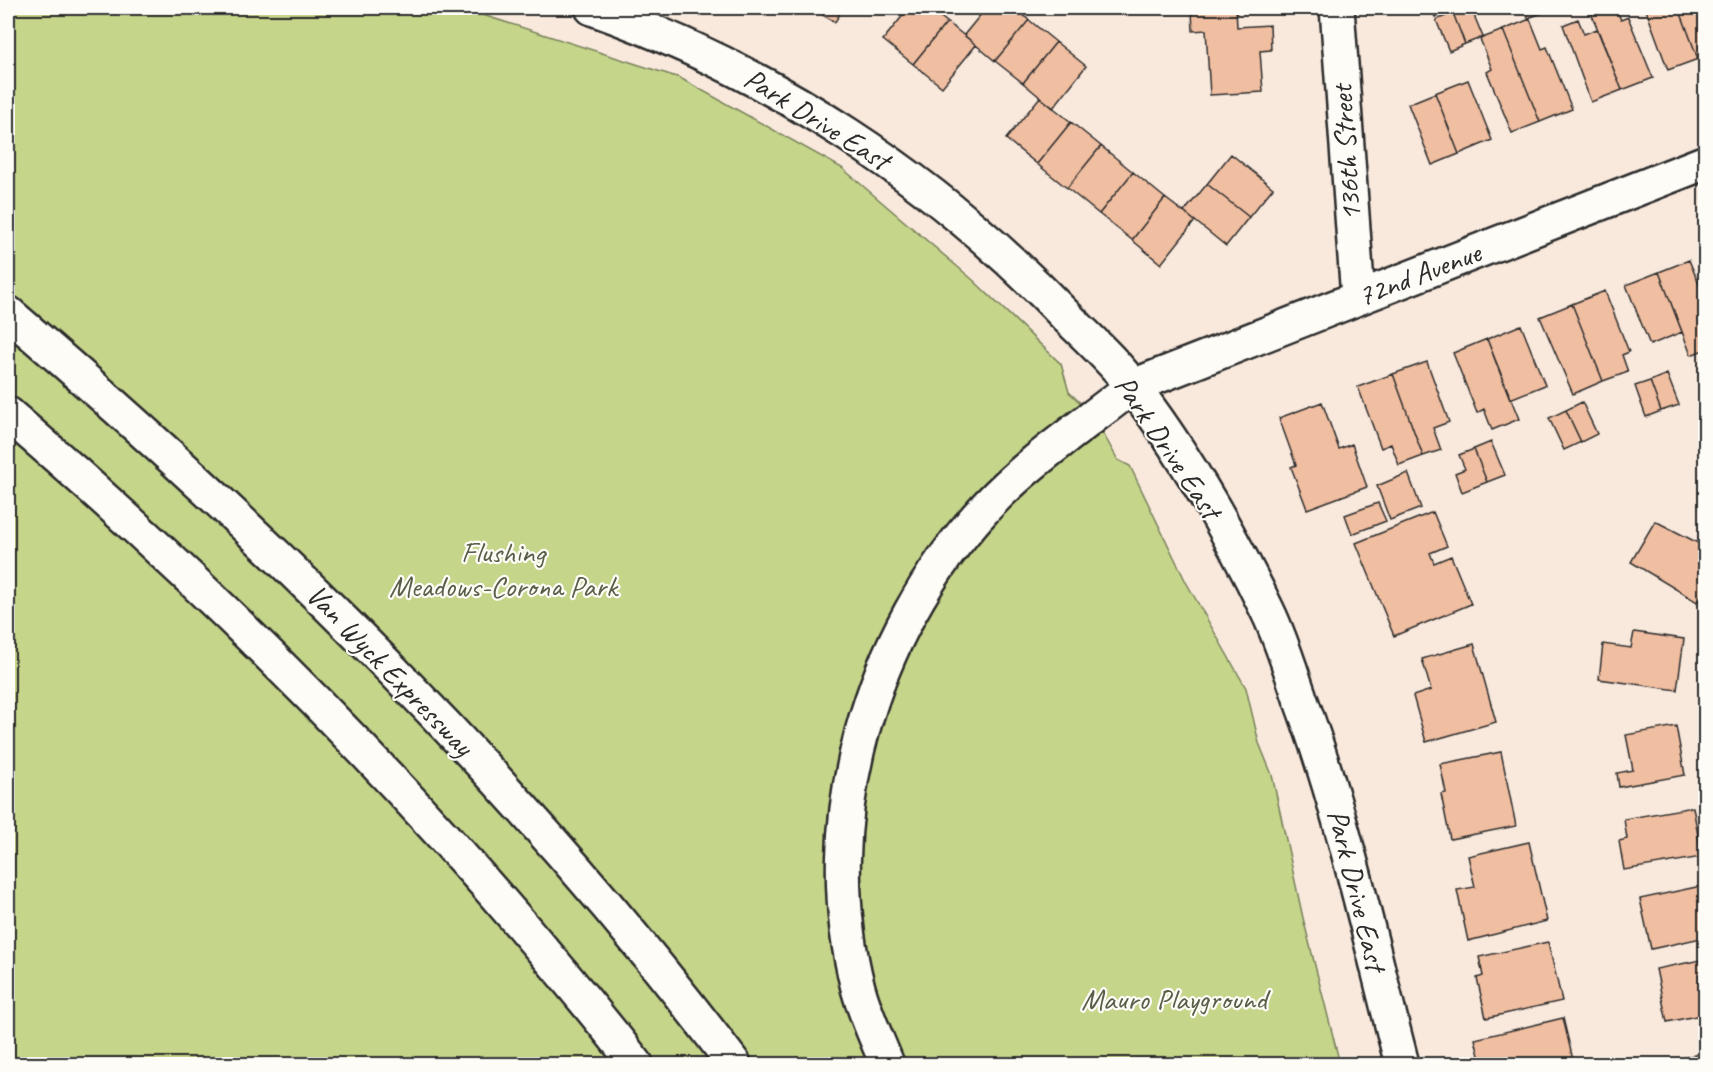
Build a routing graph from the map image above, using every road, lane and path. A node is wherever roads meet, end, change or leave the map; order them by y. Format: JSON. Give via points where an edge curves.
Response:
{"nodes":[{"id":1,"x":592,"y":8,"type":"edge"},
{"id":2,"x":1337,"y":8,"type":"edge"},
{"id":3,"x":1706,"y":162,"type":"edge"},
{"id":4,"x":1358,"y":298,"type":"junction"},
{"id":5,"x":8,"y":313,"type":"edge"},
{"id":6,"x":1133,"y":386,"type":"junction"},
{"id":7,"x":8,"y":414,"type":"edge"},
{"id":8,"x":636,"y":1065,"type":"edge"},
{"id":9,"x":734,"y":1065,"type":"edge"},
{"id":10,"x":887,"y":1065,"type":"edge"},
{"id":11,"x":1402,"y":1065,"type":"edge"}],
"edges":[{"from":1,"to":6,"type":"main road","name":"Park Drive East","via":[[659,32],[758,80],[832,123],[918,183],[1043,291]]},
{"from":2,"to":4,"type":"main road","name":"136th Street"},
{"from":3,"to":4,"type":"main road","name":"72nd Avenue"},
{"from":4,"to":6,"type":"main road","name":"72nd Avenue"},
{"from":5,"to":9,"type":"main road","name":"Van Wyck Expressway","via":[[237,516],[388,665],[594,891]]},
{"from":6,"to":10,"type":"main road","name":"72nd Avenue","via":[[1025,470],[986,507],[931,578],[887,657],[855,762],[843,852],[843,901],[858,988]]},
{"from":6,"to":11,"type":"main road","name":"Park Drive East","via":[[1202,490],[1269,614],[1326,770]]},
{"from":7,"to":8,"type":"main road","via":[[192,580],[333,718],[535,941]]}]}
